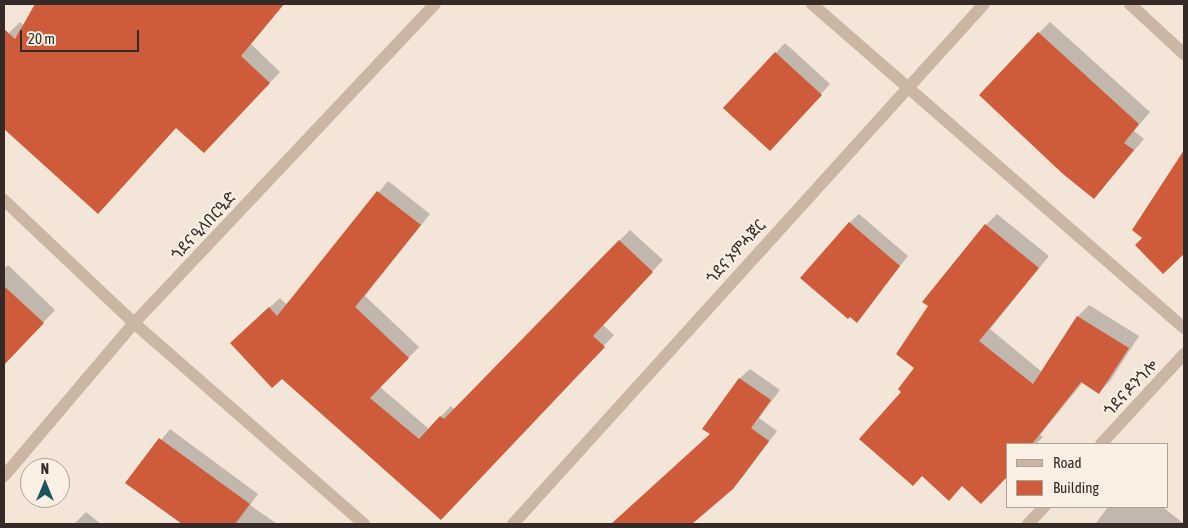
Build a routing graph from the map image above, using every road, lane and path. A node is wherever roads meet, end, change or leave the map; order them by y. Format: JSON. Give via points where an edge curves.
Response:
{"nodes":[{"id":1,"x":435,"y":4,"type":"edge"},
{"id":2,"x":812,"y":4,"type":"edge"},
{"id":3,"x":984,"y":4,"type":"edge"},
{"id":4,"x":1130,"y":4,"type":"edge"},
{"id":5,"x":1184,"y":54,"type":"edge"},
{"id":6,"x":906,"y":87,"type":"junction"},
{"id":7,"x":4,"y":200,"type":"edge"},
{"id":8,"x":134,"y":323,"type":"junction"},
{"id":9,"x":1184,"y":328,"type":"edge"},
{"id":10,"x":1184,"y":354,"type":"edge"},
{"id":11,"x":1103,"y":443,"type":"edge"},
{"id":12,"x":4,"y":476,"type":"edge"},
{"id":13,"x":1043,"y":508,"type":"edge"},
{"id":14,"x":364,"y":524,"type":"edge"},
{"id":15,"x":513,"y":524,"type":"edge"},
{"id":16,"x":1028,"y":524,"type":"edge"}],
"edges":[{"from":1,"to":8,"type":"street","name":"ጎደና ዒላበርዒድ"},
{"from":2,"to":6,"type":"street"},
{"from":3,"to":6,"type":"street","name":"ጎደና ኦምሓጀር"},
{"from":4,"to":5,"type":"street"},
{"from":6,"to":9,"type":"street"},
{"from":6,"to":15,"type":"street","name":"ጎደና ኦምሓጀር"},
{"from":7,"to":8,"type":"street"},
{"from":8,"to":12,"type":"street","name":"ጎደና ዒላበርዒድ"},
{"from":8,"to":14,"type":"street"},
{"from":10,"to":11,"type":"street","name":"ጎደና ዶንጎሎ"},
{"from":13,"to":16,"type":"street"}]}
